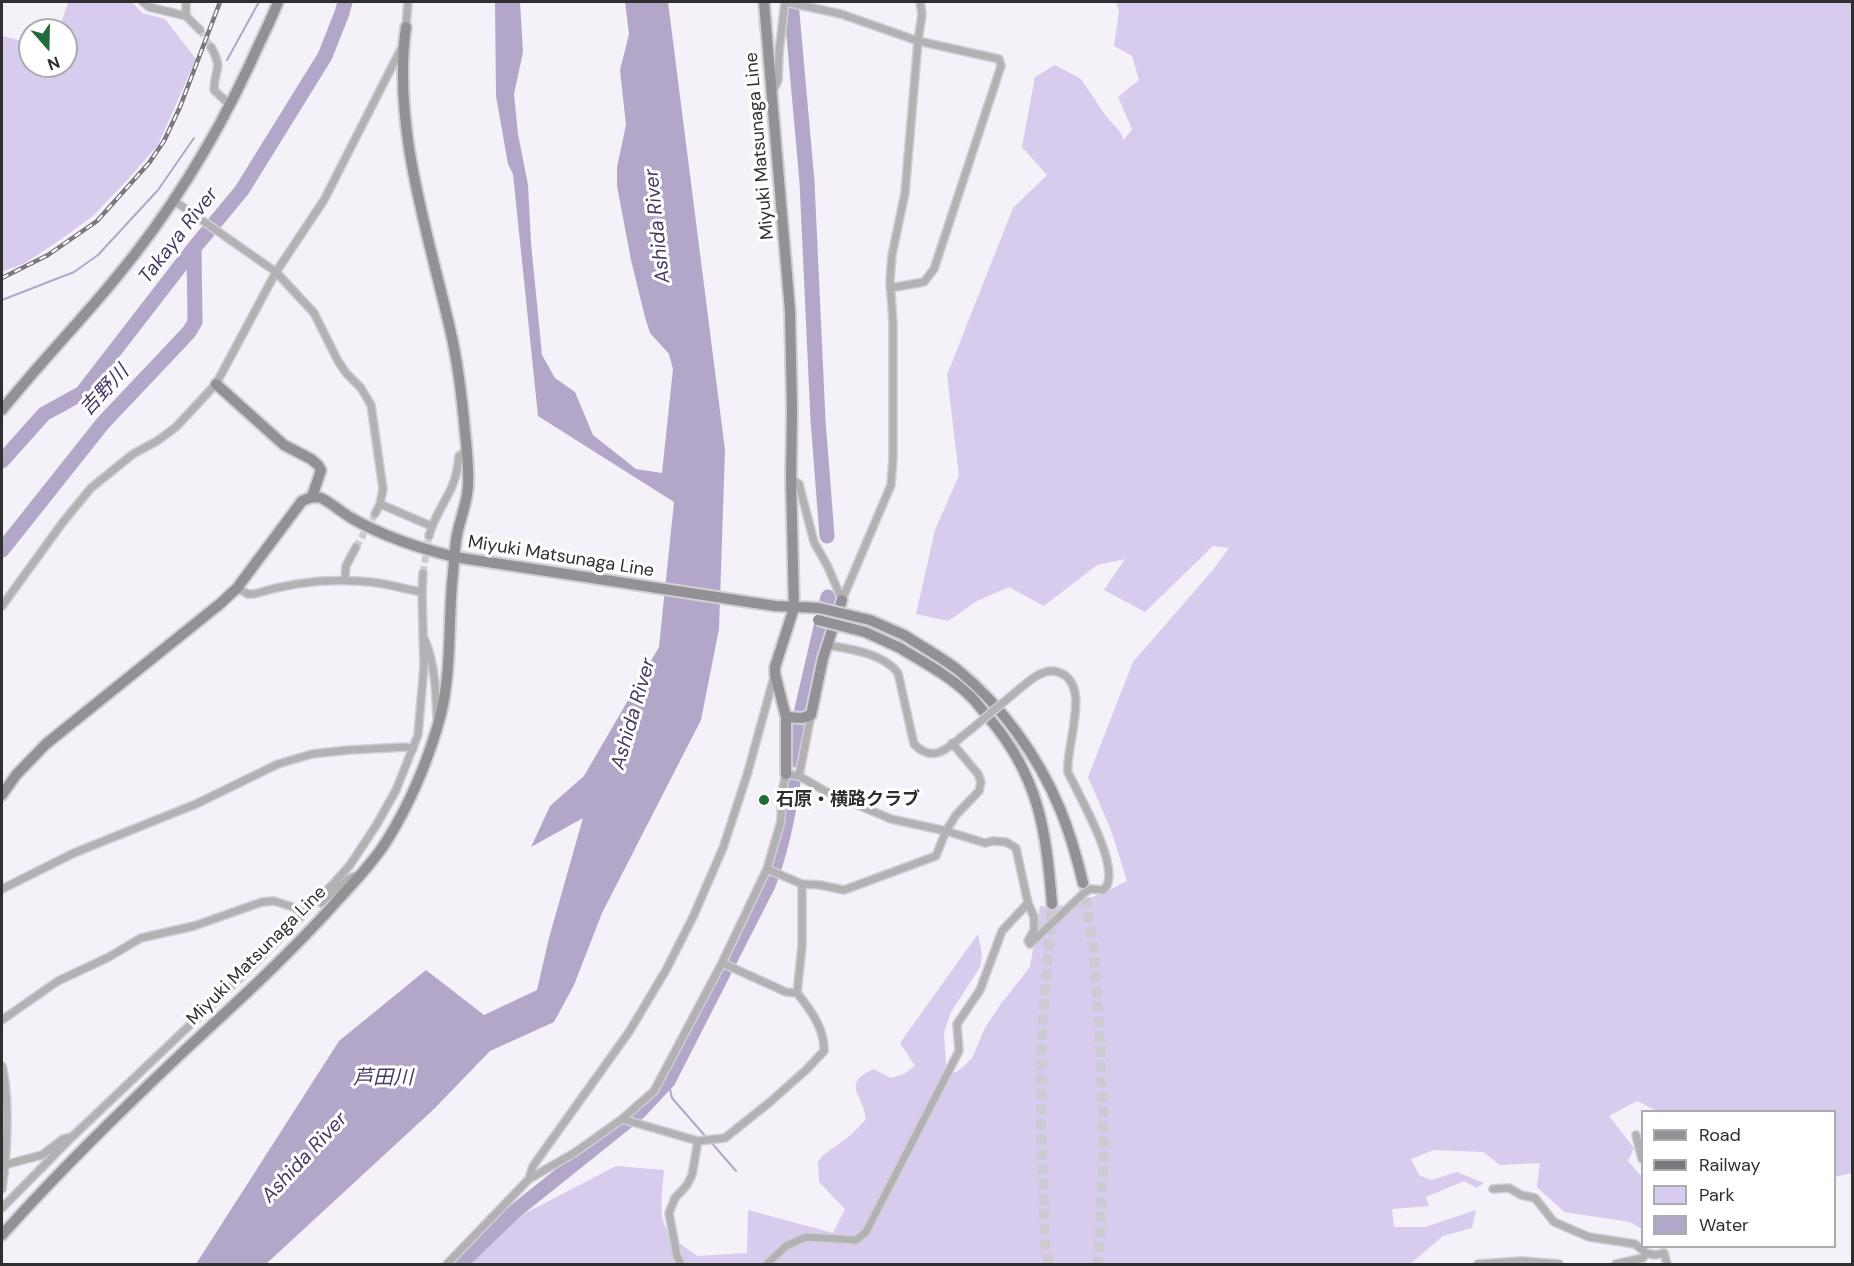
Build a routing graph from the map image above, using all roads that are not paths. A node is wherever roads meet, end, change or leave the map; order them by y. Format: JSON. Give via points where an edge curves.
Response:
{"nodes":[{"id":1,"x":143,"y":2,"type":"edge"},
{"id":2,"x":186,"y":2,"type":"edge"},
{"id":3,"x":278,"y":2,"type":"edge"},
{"id":4,"x":408,"y":2,"type":"edge"},
{"id":5,"x":764,"y":2,"type":"edge"},
{"id":6,"x":789,"y":2,"type":"edge"},
{"id":7,"x":920,"y":2,"type":"edge"},
{"id":8,"x":186,"y":16,"type":"junction"},
{"id":9,"x":406,"y":27,"type":"joint"},
{"id":10,"x":200,"y":30,"type":"tunnel mouth"},
{"id":11,"x":918,"y":41,"type":"junction"},
{"id":12,"x":404,"y":42,"type":"junction"},
{"id":13,"x":211,"y":47,"type":"tunnel mouth"},
{"id":14,"x":772,"y":93,"type":"junction"},
{"id":15,"x":230,"y":105,"type":"junction"},
{"id":16,"x":172,"y":200,"type":"junction"},
{"id":17,"x":274,"y":271,"type":"junction"},
{"id":18,"x":890,"y":288,"type":"junction"},
{"id":19,"x":216,"y":384,"type":"junction"},
{"id":20,"x":2,"y":410,"type":"edge"},
{"id":21,"x":467,"y":450,"type":"junction"},
{"id":22,"x":791,"y":479,"type":"junction"},
{"id":23,"x":312,"y":497,"type":"junction"},
{"id":24,"x":380,"y":504,"type":"junction"},
{"id":25,"x":375,"y":514,"type":"tunnel mouth"},
{"id":26,"x":431,"y":526,"type":"junction"},
{"id":27,"x":429,"y":536,"type":"tunnel mouth"},
{"id":28,"x":356,"y":547,"type":"tunnel mouth"},
{"id":29,"x":455,"y":557,"type":"junction"},
{"id":30,"x":423,"y":573,"type":"tunnel mouth"},
{"id":31,"x":345,"y":580,"type":"junction"},
{"id":32,"x":237,"y":588,"type":"junction"},
{"id":33,"x":422,"y":592,"type":"junction"},
{"id":34,"x":842,"y":600,"type":"junction"},
{"id":35,"x":2,"y":606,"type":"edge"},
{"id":36,"x":794,"y":608,"type":"junction"},
{"id":37,"x":423,"y":635,"type":"junction"},
{"id":38,"x":827,"y":645,"type":"junction"},
{"id":39,"x":775,"y":674,"type":"junction"},
{"id":40,"x":811,"y":715,"type":"junction"},
{"id":41,"x":786,"y":717,"type":"junction"},
{"id":42,"x":437,"y":729,"type":"junction"},
{"id":43,"x":952,"y":742,"type":"junction"},
{"id":44,"x":413,"y":749,"type":"junction"},
{"id":45,"x":786,"y":774,"type":"junction"},
{"id":46,"x":799,"y":776,"type":"junction"},
{"id":47,"x":2,"y":795,"type":"edge"},
{"id":48,"x":946,"y":831,"type":"junction"},
{"id":49,"x":771,"y":871,"type":"junction"},
{"id":50,"x":362,"y":873,"type":"junction"},
{"id":51,"x":1083,"y":883,"type":"tunnel mouth"},
{"id":52,"x":802,"y":884,"type":"junction"},
{"id":53,"x":2,"y":889,"type":"edge"},
{"id":54,"x":1028,"y":903,"type":"junction"},
{"id":55,"x":1052,"y":904,"type":"tunnel mouth"},
{"id":56,"x":306,"y":911,"type":"junction"},
{"id":57,"x":722,"y":963,"type":"junction"},
{"id":58,"x":797,"y":993,"type":"junction"},
{"id":59,"x":2,"y":1020,"type":"edge"},
{"id":60,"x":2,"y":1066,"type":"edge"},
{"id":61,"x":622,"y":1119,"type":"junction"},
{"id":62,"x":1635,"y":1135,"type":"dead end"},
{"id":63,"x":72,"y":1137,"type":"junction"},
{"id":64,"x":705,"y":1140,"type":"junction"},
{"id":65,"x":1641,"y":1155,"type":"edge"},
{"id":66,"x":4,"y":1165,"type":"edge"},
{"id":67,"x":529,"y":1179,"type":"junction"},
{"id":68,"x":2,"y":1189,"type":"edge"},
{"id":69,"x":1493,"y":1189,"type":"dead end"},
{"id":70,"x":2,"y":1209,"type":"edge"},
{"id":71,"x":2,"y":1235,"type":"edge"},
{"id":72,"x":1667,"y":1250,"type":"edge"},
{"id":73,"x":1646,"y":1253,"type":"junction"},
{"id":74,"x":447,"y":1264,"type":"edge"},
{"id":75,"x":681,"y":1264,"type":"edge"},
{"id":76,"x":767,"y":1264,"type":"edge"},
{"id":77,"x":1478,"y":1264,"type":"edge"},
{"id":78,"x":1559,"y":1264,"type":"edge"},
{"id":79,"x":1616,"y":1264,"type":"edge"},
{"id":80,"x":1667,"y":1264,"type":"edge"}],
"edges":[{"from":1,"to":8,"type":"street"},
{"from":2,"to":8,"type":"street"},
{"from":3,"to":15,"type":"main road"},
{"from":4,"to":9,"type":"street"},
{"from":5,"to":14,"type":"main road","name":"Miyuki Matsunaga Line"},
{"from":6,"to":11,"type":"street","via":[[841,14]]},
{"from":6,"to":14,"type":"street","via":[[778,80]]},
{"from":7,"to":11,"type":"street"},
{"from":8,"to":10,"type":"street"},
{"from":9,"to":12,"type":"main road"},
{"from":11,"to":18,"type":"street","via":[[905,193],[892,255]]},
{"from":11,"to":18,"type":"street","via":[[999,59],[1001,66],[934,269],[924,282]]},
{"from":12,"to":17,"type":"street","via":[[324,200]]},
{"from":12,"to":21,"type":"main road","via":[[408,139],[461,385]]},
{"from":13,"to":15,"type":"street","via":[[219,68],[214,90]]},
{"from":14,"to":22,"type":"main road","name":"Miyuki Matsunaga Line","via":[[790,311]]},
{"from":15,"to":16,"type":"main road","via":[[198,164]]},
{"from":16,"to":17,"type":"street"},
{"from":16,"to":20,"type":"main road","via":[[115,280]]},
{"from":17,"to":19,"type":"street"},
{"from":17,"to":24,"type":"street","via":[[314,313],[338,361],[371,405],[383,489]]},
{"from":18,"to":34,"type":"street","via":[[891,485]]},
{"from":19,"to":23,"type":"main road","via":[[284,445],[318,465],[321,470]]},
{"from":19,"to":35,"type":"street","via":[[176,427],[133,454],[92,488]]},
{"from":21,"to":26,"type":"street","via":[[459,456],[452,487]]},
{"from":21,"to":29,"type":"main road","via":[[468,491]]},
{"from":22,"to":34,"type":"street","via":[[799,484],[814,542]]},
{"from":22,"to":36,"type":"main road","name":"Miyuki Matsunaga Line"},
{"from":23,"to":29,"type":"main road","via":[[321,498],[387,537]]},
{"from":23,"to":32,"type":"main road","via":[[303,501]]},
{"from":24,"to":25,"type":"street"},
{"from":24,"to":26,"type":"street"},
{"from":26,"to":27,"type":"street"},
{"from":28,"to":31,"type":"street","via":[[346,566]]},
{"from":29,"to":36,"type":"main road","name":"Miyuki Matsunaga Line"},
{"from":29,"to":42,"type":"main road","name":"Miyuki Matsunaga Line","via":[[448,679]]},
{"from":30,"to":33,"type":"street"},
{"from":31,"to":32,"type":"street","via":[[296,584],[254,594]]},
{"from":31,"to":33,"type":"street"},
{"from":32,"to":47,"type":"main road","via":[[46,744]]},
{"from":33,"to":37,"type":"street"},
{"from":34,"to":38,"type":"main road"},
{"from":36,"to":39,"type":"main road"},
{"from":36,"to":51,"type":"main road","bridge":true,"via":[[819,608],[870,620],[904,635],[955,668],[983,692],[1031,754],[1059,807]]},
{"from":36,"to":55,"type":"main road","bridge":true,"via":[[900,648],[969,694],[998,728],[1036,796],[1048,853]]},
{"from":37,"to":42,"type":"street","via":[[435,682]]},
{"from":37,"to":44,"type":"street","via":[[418,735]]},
{"from":38,"to":40,"type":"main road"},
{"from":38,"to":43,"type":"street","via":[[891,663],[898,673],[914,744],[920,751],[936,754]]},
{"from":39,"to":41,"type":"main road"},
{"from":39,"to":67,"type":"street","via":[[723,848],[693,917],[629,1032],[532,1166]]},
{"from":40,"to":41,"type":"main road"},
{"from":40,"to":46,"type":"street"},
{"from":41,"to":45,"type":"main road"},
{"from":42,"to":50,"type":"main road","name":"Miyuki Matsunaga Line","via":[[405,808],[385,844]]},
{"from":43,"to":48,"type":"street","via":[[981,782],[980,791]]},
{"from":43,"to":54,"type":"street","bridge":true,"via":[[1042,673],[1053,670],[1069,678],[1076,707],[1068,772],[1104,848],[1108,883],[1103,890],[1090,889],[1084,893],[1030,944],[1034,917]]},
{"from":44,"to":53,"type":"street","via":[[312,754],[278,764],[196,804],[74,853]]},
{"from":44,"to":56,"type":"street","via":[[396,790],[350,865]]},
{"from":45,"to":46,"type":"street"},
{"from":45,"to":49,"type":"street"},
{"from":46,"to":48,"type":"street","via":[[891,819]]},
{"from":48,"to":52,"type":"street","via":[[936,856],[915,864],[844,890]]},
{"from":48,"to":54,"type":"street","via":[[985,843],[1006,842],[1016,848]]},
{"from":49,"to":52,"type":"street"},
{"from":49,"to":57,"type":"street"},
{"from":50,"to":56,"type":"street"},
{"from":50,"to":71,"type":"main road","name":"Miyuki Matsunaga Line","via":[[280,962],[123,1108]]},
{"from":52,"to":58,"type":"street"},
{"from":54,"to":76,"type":"street","via":[[1002,931],[980,990],[957,1024],[959,1051],[866,1232],[856,1240],[806,1237],[786,1246]]},
{"from":56,"to":59,"type":"street","via":[[274,901],[262,902],[194,926],[141,938],[58,981]]},
{"from":56,"to":63,"type":"street"},
{"from":57,"to":58,"type":"street","via":[[786,992]]},
{"from":57,"to":61,"type":"street","via":[[654,1091]]},
{"from":58,"to":64,"type":"street","via":[[821,1031],[824,1051],[735,1132],[725,1138]]},
{"from":60,"to":66,"type":"street","via":[[6,1105]]},
{"from":61,"to":64,"type":"street"},
{"from":61,"to":67,"type":"street"},
{"from":62,"to":65,"type":"street"},
{"from":63,"to":66,"type":"street","via":[[42,1155]]},
{"from":63,"to":70,"type":"street"},
{"from":64,"to":75,"type":"street","via":[[692,1175],[669,1213]]},
{"from":66,"to":68,"type":"street"},
{"from":67,"to":74,"type":"street"},
{"from":69,"to":73,"type":"street","via":[[1509,1188],[1535,1198],[1554,1222],[1589,1237],[1635,1244]]},
{"from":72,"to":73,"type":"street","via":[[1655,1255]]},
{"from":72,"to":80,"type":"street"},
{"from":73,"to":79,"type":"street","via":[[1643,1258]]},
{"from":77,"to":78,"type":"street"}]}
